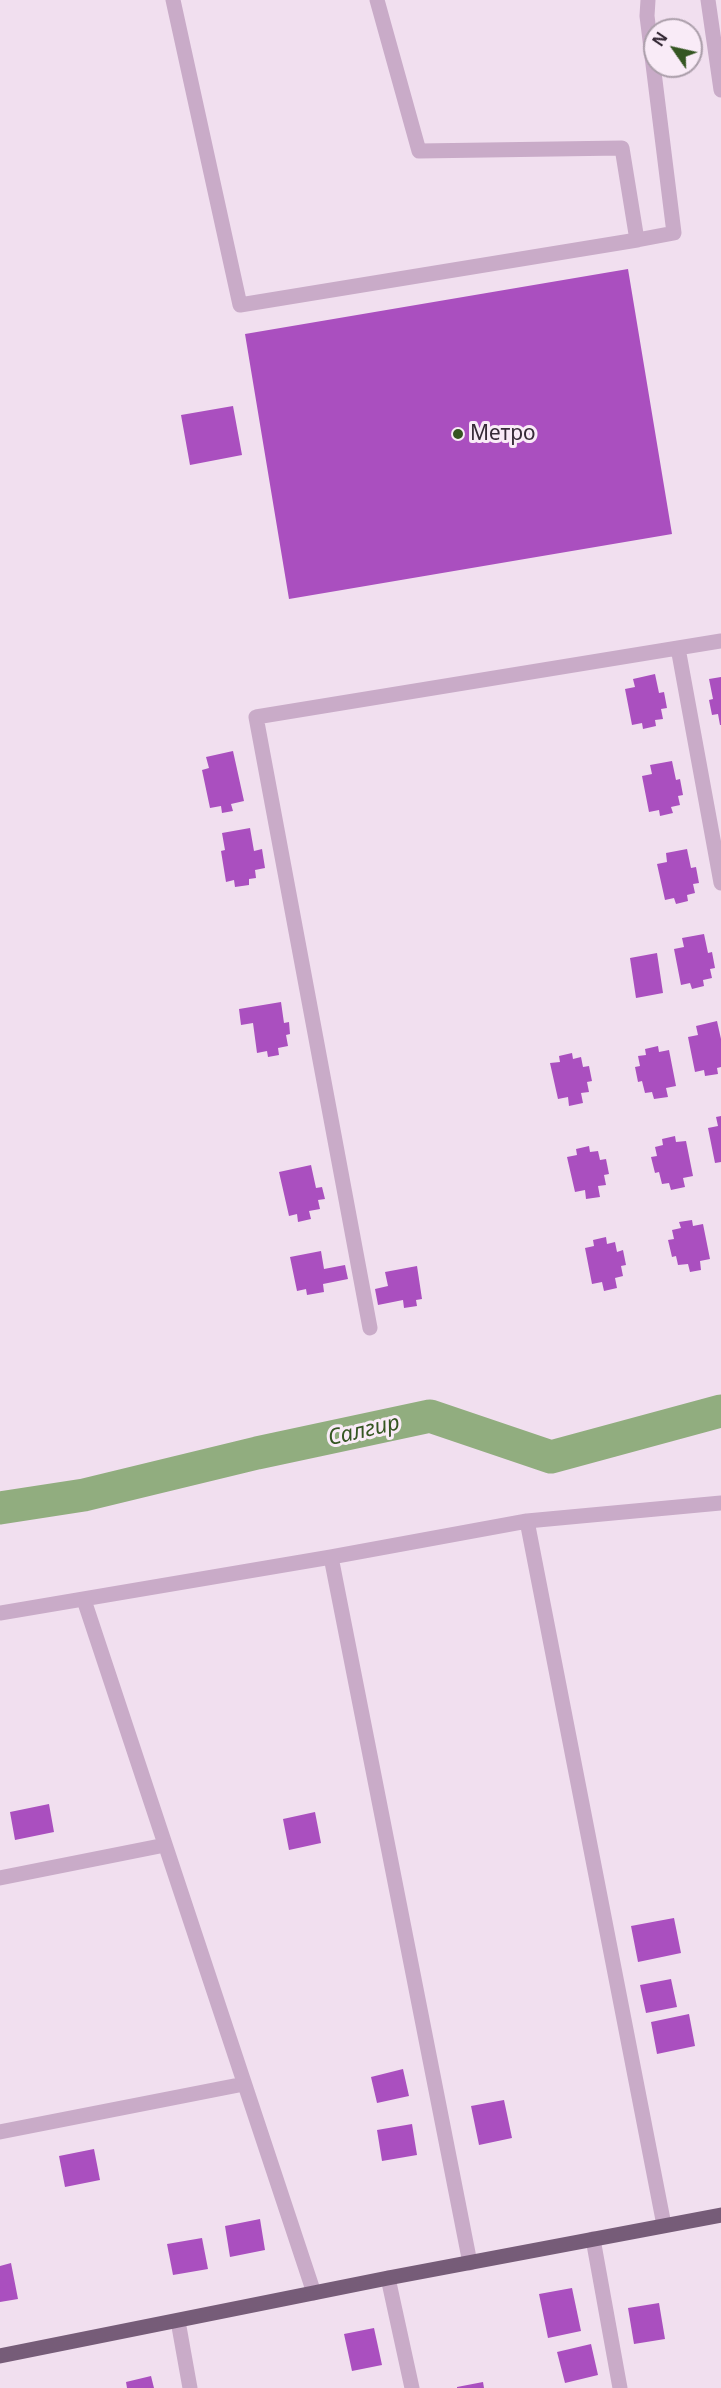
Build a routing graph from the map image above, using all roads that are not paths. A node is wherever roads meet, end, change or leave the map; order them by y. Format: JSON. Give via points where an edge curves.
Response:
{"nodes":[{"id":1,"x":173,"y":0,"type":"edge"},
{"id":2,"x":377,"y":0,"type":"edge"},
{"id":3,"x":648,"y":0,"type":"edge"},
{"id":4,"x":708,"y":0,"type":"edge"},
{"id":5,"x":721,"y":90,"type":"edge"},
{"id":6,"x":637,"y":240,"type":"junction"},
{"id":7,"x":721,"y":641,"type":"edge"},
{"id":8,"x":678,"y":648,"type":"junction"},
{"id":9,"x":721,"y":883,"type":"edge"},
{"id":10,"x":370,"y":1328,"type":"dead end"},
{"id":11,"x":721,"y":1504,"type":"edge"},
{"id":12,"x":527,"y":1521,"type":"junction"},
{"id":13,"x":331,"y":1557,"type":"junction"},
{"id":14,"x":84,"y":1600,"type":"junction"},
{"id":15,"x":0,"y":1613,"type":"edge"},
{"id":16,"x":165,"y":1845,"type":"junction"},
{"id":17,"x":0,"y":1878,"type":"edge"},
{"id":18,"x":244,"y":2084,"type":"junction"},
{"id":19,"x":0,"y":2132,"type":"edge"},
{"id":20,"x":721,"y":2215,"type":"edge"},
{"id":21,"x":664,"y":2225,"type":"junction"},
{"id":22,"x":592,"y":2239,"type":"junction"},
{"id":23,"x":470,"y":2263,"type":"junction"},
{"id":24,"x":388,"y":2278,"type":"junction"},
{"id":25,"x":314,"y":2293,"type":"junction"},
{"id":26,"x":178,"y":2321,"type":"junction"},
{"id":27,"x":0,"y":2356,"type":"edge"},
{"id":28,"x":190,"y":2388,"type":"edge"},
{"id":29,"x":412,"y":2388,"type":"edge"},
{"id":30,"x":620,"y":2388,"type":"edge"}],
"edges":[{"from":1,"to":6,"type":"street","via":[[240,305]]},
{"from":2,"to":6,"type":"street","via":[[419,151],[622,148]]},
{"from":3,"to":6,"type":"street","via":[[674,233]]},
{"from":4,"to":5,"type":"street"},
{"from":7,"to":8,"type":"street"},
{"from":8,"to":9,"type":"street"},
{"from":8,"to":10,"type":"street","via":[[256,717]]},
{"from":11,"to":12,"type":"street"},
{"from":12,"to":13,"type":"street"},
{"from":12,"to":21,"type":"street"},
{"from":13,"to":14,"type":"street"},
{"from":13,"to":23,"type":"street"},
{"from":14,"to":15,"type":"street"},
{"from":14,"to":16,"type":"street"},
{"from":16,"to":17,"type":"street"},
{"from":16,"to":18,"type":"street"},
{"from":18,"to":19,"type":"street"},
{"from":18,"to":25,"type":"street"},
{"from":20,"to":21,"type":"main road"},
{"from":21,"to":22,"type":"main road"},
{"from":22,"to":23,"type":"main road"},
{"from":22,"to":30,"type":"street"},
{"from":23,"to":24,"type":"main road"},
{"from":24,"to":25,"type":"main road"},
{"from":24,"to":29,"type":"street"},
{"from":25,"to":26,"type":"main road"},
{"from":26,"to":27,"type":"main road"},
{"from":26,"to":28,"type":"street"}]}
